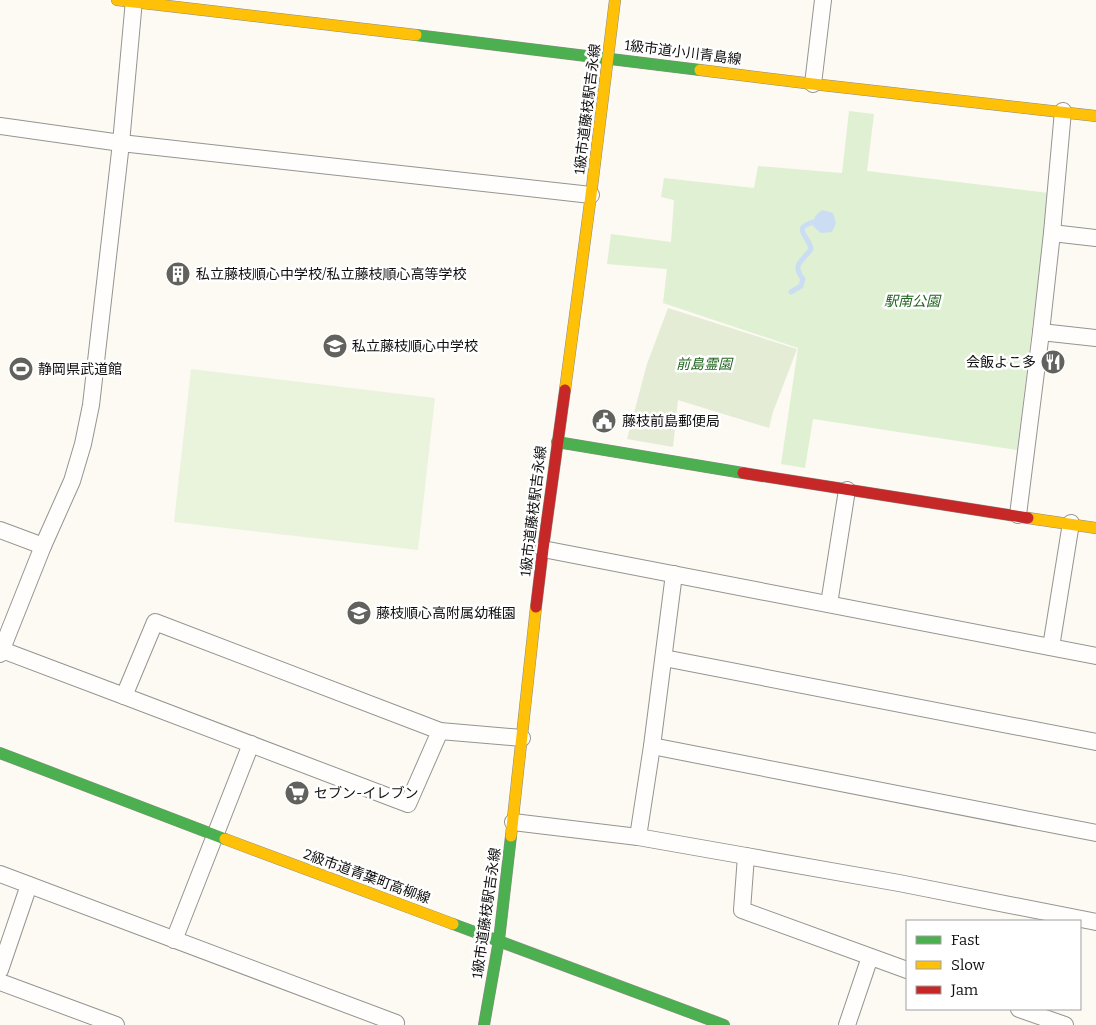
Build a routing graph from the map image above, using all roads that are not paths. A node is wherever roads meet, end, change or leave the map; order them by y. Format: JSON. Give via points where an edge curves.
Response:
{"nodes":[{"id":1,"x":615,"y":0,"type":"edge"},
{"id":2,"x":823,"y":0,"type":"edge"},
{"id":3,"x":128,"y":1,"type":"edge"},
{"id":4,"x":608,"y":58,"type":"junction"},
{"id":5,"x":813,"y":84,"type":"junction"},
{"id":6,"x":1063,"y":111,"type":"junction"},
{"id":7,"x":1096,"y":116,"type":"edge"},
{"id":8,"x":0,"y":126,"type":"edge"},
{"id":9,"x":120,"y":143,"type":"junction"},
{"id":10,"x":591,"y":195,"type":"junction"},
{"id":11,"x":1052,"y":233,"type":"junction"},
{"id":12,"x":1096,"y":238,"type":"edge"},
{"id":13,"x":1041,"y":332,"type":"junction"},
{"id":14,"x":1096,"y":338,"type":"edge"},
{"id":15,"x":557,"y":442,"type":"junction"},
{"id":16,"x":847,"y":490,"type":"junction"},
{"id":17,"x":1018,"y":515,"type":"junction"},
{"id":18,"x":1071,"y":524,"type":"junction"},
{"id":19,"x":1096,"y":528,"type":"edge"},
{"id":20,"x":0,"y":530,"type":"edge"},
{"id":21,"x":43,"y":546,"type":"junction"},
{"id":22,"x":543,"y":549,"type":"junction"},
{"id":23,"x":674,"y":574,"type":"junction"},
{"id":24,"x":829,"y":604,"type":"junction"},
{"id":25,"x":2,"y":646,"type":"edge"},
{"id":26,"x":1051,"y":647,"type":"junction"},
{"id":27,"x":1096,"y":656,"type":"edge"},
{"id":28,"x":664,"y":658,"type":"junction"},
{"id":29,"x":124,"y":696,"type":"junction"},
{"id":30,"x":440,"y":731,"type":"junction"},
{"id":31,"x":522,"y":738,"type":"junction"},
{"id":32,"x":1096,"y":742,"type":"edge"},
{"id":33,"x":251,"y":744,"type":"junction"},
{"id":34,"x":652,"y":746,"type":"junction"},
{"id":35,"x":0,"y":753,"type":"edge"},
{"id":36,"x":513,"y":822,"type":"junction"},
{"id":37,"x":1096,"y":833,"type":"edge"},
{"id":38,"x":215,"y":835,"type":"junction"},
{"id":39,"x":638,"y":838,"type":"junction"},
{"id":40,"x":746,"y":856,"type":"junction"},
{"id":41,"x":0,"y":874,"type":"edge"},
{"id":42,"x":29,"y":886,"type":"junction"},
{"id":43,"x":1096,"y":922,"type":"edge"},
{"id":44,"x":174,"y":940,"type":"junction"},
{"id":45,"x":499,"y":940,"type":"junction"},
{"id":46,"x":870,"y":957,"type":"junction"},
{"id":47,"x":0,"y":970,"type":"edge"},
{"id":48,"x":906,"y":970,"type":"edge"},
{"id":49,"x":0,"y":982,"type":"edge"},
{"id":50,"x":1022,"y":1010,"type":"edge"},
{"id":51,"x":116,"y":1025,"type":"edge"},
{"id":52,"x":395,"y":1025,"type":"edge"},
{"id":53,"x":484,"y":1025,"type":"edge"},
{"id":54,"x":724,"y":1025,"type":"edge"},
{"id":55,"x":847,"y":1025,"type":"edge"},
{"id":56,"x":1065,"y":1025,"type":"edge"}],
"edges":[{"from":1,"to":4,"type":"street","name":"1級市道藤枝駅吉永線"},
{"from":2,"to":5,"type":"street"},
{"from":3,"to":4,"type":"street","name":"1級市道小川青島線"},
{"from":3,"to":9,"type":"street"},
{"from":4,"to":5,"type":"street","name":"1級市道小川青島線"},
{"from":4,"to":10,"type":"street","name":"1級市道藤枝駅吉永線"},
{"from":5,"to":6,"type":"street","name":"1級市道小川青島線"},
{"from":6,"to":7,"type":"street","name":"1級市道小川青島線"},
{"from":6,"to":11,"type":"street"},
{"from":8,"to":9,"type":"street"},
{"from":9,"to":10,"type":"street"},
{"from":9,"to":21,"type":"street","via":[[91,405],[72,481]]},
{"from":10,"to":15,"type":"street","name":"1級市道藤枝駅吉永線"},
{"from":11,"to":12,"type":"street"},
{"from":11,"to":13,"type":"street"},
{"from":13,"to":14,"type":"street"},
{"from":13,"to":17,"type":"street"},
{"from":15,"to":16,"type":"street"},
{"from":15,"to":22,"type":"street","name":"1級市道藤枝駅吉永線"},
{"from":16,"to":17,"type":"street"},
{"from":16,"to":24,"type":"street"},
{"from":17,"to":18,"type":"street"},
{"from":18,"to":19,"type":"street"},
{"from":18,"to":26,"type":"street"},
{"from":20,"to":21,"type":"street"},
{"from":21,"to":25,"type":"street"},
{"from":22,"to":23,"type":"street"},
{"from":22,"to":31,"type":"street","name":"1級市道藤枝駅吉永線"},
{"from":23,"to":24,"type":"street"},
{"from":23,"to":28,"type":"street"},
{"from":24,"to":26,"type":"street"},
{"from":25,"to":29,"type":"street"},
{"from":26,"to":27,"type":"street"},
{"from":28,"to":32,"type":"street"},
{"from":28,"to":34,"type":"street"},
{"from":29,"to":30,"type":"street","via":[[156,622]]},
{"from":29,"to":33,"type":"street"},
{"from":30,"to":31,"type":"street"},
{"from":30,"to":33,"type":"street","via":[[408,804]]},
{"from":31,"to":36,"type":"street","name":"1級市道藤枝駅吉永線"},
{"from":33,"to":38,"type":"street"},
{"from":34,"to":37,"type":"street"},
{"from":34,"to":39,"type":"street"},
{"from":35,"to":38,"type":"street","name":"2級市道青葉町高柳線"},
{"from":36,"to":39,"type":"street"},
{"from":36,"to":45,"type":"street","name":"1級市道藤枝駅吉永線"},
{"from":38,"to":44,"type":"street"},
{"from":38,"to":45,"type":"street","name":"2級市道青葉町高柳線"},
{"from":39,"to":40,"type":"street"},
{"from":40,"to":43,"type":"street","via":[[899,882]]},
{"from":40,"to":46,"type":"street","via":[[742,910]]},
{"from":41,"to":42,"type":"street"},
{"from":42,"to":44,"type":"street"},
{"from":42,"to":47,"type":"street"},
{"from":44,"to":52,"type":"street"},
{"from":45,"to":53,"type":"street","name":"1級市道藤枝駅吉永線"},
{"from":45,"to":54,"type":"street","name":"2級市道青葉町高柳線"},
{"from":46,"to":48,"type":"street"},
{"from":46,"to":55,"type":"street"},
{"from":49,"to":51,"type":"street"},
{"from":50,"to":56,"type":"street"}]}
